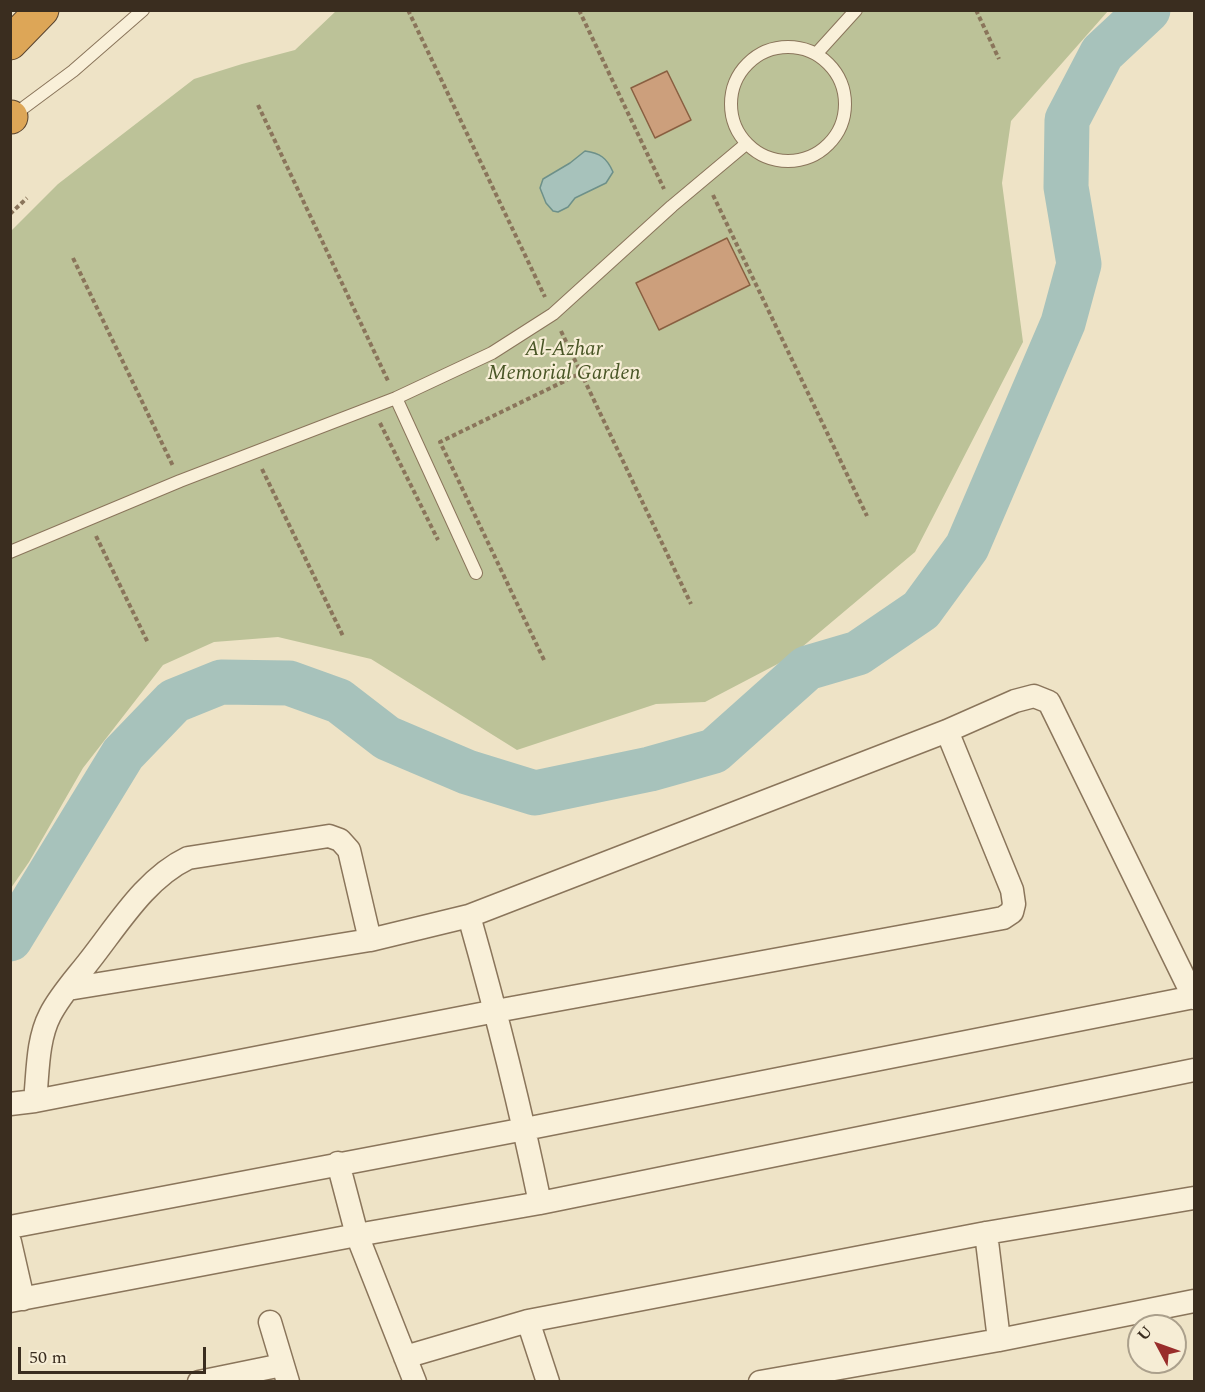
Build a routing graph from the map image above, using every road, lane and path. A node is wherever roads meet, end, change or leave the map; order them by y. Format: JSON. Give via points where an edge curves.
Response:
{"nodes":[{"id":1,"x":42,"y":10,"type":"edge"},
{"id":2,"x":143,"y":10,"type":"edge"},
{"id":3,"x":579,"y":10,"type":"edge"},
{"id":4,"x":856,"y":10,"type":"edge"},
{"id":5,"x":975,"y":10,"type":"edge"},
{"id":6,"x":10,"y":43,"type":"edge"},
{"id":7,"x":817,"y":53,"type":"junction"},
{"id":8,"x":999,"y":59,"type":"dead end"},
{"id":9,"x":258,"y":105,"type":"dead end"},
{"id":10,"x":11,"y":117,"type":"edge"},
{"id":11,"x":746,"y":144,"type":"junction"},
{"id":12,"x":705,"y":178,"type":"junction"},
{"id":13,"x":27,"y":198,"type":"dead end"},
{"id":14,"x":672,"y":206,"type":"junction"},
{"id":15,"x":10,"y":214,"type":"edge"},
{"id":16,"x":73,"y":258,"type":"dead end"},
{"id":17,"x":581,"y":373,"type":"dead end"},
{"id":18,"x":396,"y":398,"type":"junction"},
{"id":19,"x":372,"y":406,"type":"junction"},
{"id":20,"x":254,"y":452,"type":"junction"},
{"id":21,"x":180,"y":481,"type":"junction"},
{"id":22,"x":867,"y":516,"type":"dead end"},
{"id":23,"x":88,"y":520,"type":"junction"},
{"id":24,"x":439,"y":542,"type":"dead end"},
{"id":25,"x":10,"y":552,"type":"edge"},
{"id":26,"x":476,"y":573,"type":"dead end"},
{"id":27,"x":343,"y":636,"type":"dead end"},
{"id":28,"x":148,"y":643,"type":"dead end"},
{"id":29,"x":544,"y":660,"type":"dead end"},
{"id":30,"x":947,"y":731,"type":"junction"},
{"id":31,"x":469,"y":916,"type":"junction"},
{"id":32,"x":370,"y":940,"type":"junction"},
{"id":33,"x":68,"y":988,"type":"junction"},
{"id":34,"x":1194,"y":997,"type":"edge"},
{"id":35,"x":496,"y":1011,"type":"junction"},
{"id":36,"x":1194,"y":1070,"type":"edge"},
{"id":37,"x":35,"y":1101,"type":"junction"},
{"id":38,"x":10,"y":1104,"type":"edge"},
{"id":39,"x":525,"y":1129,"type":"junction"},
{"id":40,"x":338,"y":1163,"type":"junction"},
{"id":41,"x":1194,"y":1198,"type":"edge"},
{"id":42,"x":540,"y":1203,"type":"junction"},
{"id":43,"x":10,"y":1227,"type":"edge"},
{"id":44,"x":986,"y":1233,"type":"junction"},
{"id":45,"x":357,"y":1235,"type":"junction"},
{"id":46,"x":10,"y":1242,"type":"edge"},
{"id":47,"x":17,"y":1300,"type":"edge"},
{"id":48,"x":1194,"y":1301,"type":"edge"},
{"id":49,"x":528,"y":1321,"type":"junction"},
{"id":50,"x":270,"y":1322,"type":"dead end"},
{"id":51,"x":999,"y":1340,"type":"junction"},
{"id":52,"x":405,"y":1357,"type":"junction"},
{"id":53,"x":285,"y":1373,"type":"edge"},
{"id":54,"x":199,"y":1382,"type":"edge"},
{"id":55,"x":415,"y":1382,"type":"edge"},
{"id":56,"x":548,"y":1382,"type":"edge"},
{"id":57,"x":760,"y":1382,"type":"edge"}],
"edges":[{"from":1,"to":6,"type":"highway"},
{"from":2,"to":10,"type":"lane","via":[[73,71]]},
{"from":3,"to":14,"type":"path"},
{"from":4,"to":7,"type":"lane"},
{"from":5,"to":8,"type":"path"},
{"from":7,"to":11,"type":"lane","via":[[789,46],[762,52],[740,71],[730,98],[734,126]]},
{"from":7,"to":11,"type":"lane","via":[[833,67],[843,87],[846,109],[839,130],[826,147],[807,158],[785,162],[764,157]]},
{"from":9,"to":18,"type":"path"},
{"from":11,"to":12,"type":"lane"},
{"from":12,"to":14,"type":"lane"},
{"from":12,"to":22,"type":"path"},
{"from":13,"to":15,"type":"path"},
{"from":14,"to":18,"type":"lane","via":[[553,314],[492,353]]},
{"from":16,"to":21,"type":"path"},
{"from":17,"to":29,"type":"path","via":[[440,442]]},
{"from":18,"to":19,"type":"lane"},
{"from":18,"to":26,"type":"lane"},
{"from":19,"to":20,"type":"lane"},
{"from":19,"to":24,"type":"path"},
{"from":20,"to":21,"type":"lane"},
{"from":20,"to":27,"type":"path"},
{"from":21,"to":23,"type":"lane"},
{"from":23,"to":25,"type":"lane"},
{"from":23,"to":28,"type":"path"},
{"from":30,"to":31,"type":"street"},
{"from":30,"to":34,"type":"street","via":[[1015,701],[1034,696],[1049,702]]},
{"from":30,"to":35,"type":"street","via":[[1012,890],[1012,912],[1003,918]]},
{"from":31,"to":32,"type":"street"},
{"from":31,"to":35,"type":"street"},
{"from":32,"to":33,"type":"street"},
{"from":32,"to":33,"type":"street","via":[[349,850],[340,840],[329,836],[188,858],[156,879]]},
{"from":33,"to":37,"type":"street","via":[[49,1016],[40,1049]]},
{"from":34,"to":39,"type":"street"},
{"from":35,"to":37,"type":"street"},
{"from":35,"to":39,"type":"street"},
{"from":36,"to":42,"type":"street"},
{"from":37,"to":38,"type":"street"},
{"from":39,"to":40,"type":"street"},
{"from":39,"to":42,"type":"street"},
{"from":40,"to":43,"type":"street"},
{"from":40,"to":45,"type":"street"},
{"from":41,"to":44,"type":"street"},
{"from":42,"to":45,"type":"street"},
{"from":44,"to":49,"type":"street"},
{"from":44,"to":51,"type":"street"},
{"from":45,"to":47,"type":"street"},
{"from":45,"to":52,"type":"street"},
{"from":46,"to":47,"type":"street"},
{"from":48,"to":51,"type":"street"},
{"from":49,"to":52,"type":"street"},
{"from":49,"to":56,"type":"street"},
{"from":50,"to":53,"type":"street"},
{"from":51,"to":57,"type":"street"},
{"from":52,"to":55,"type":"street"},
{"from":53,"to":54,"type":"street"}]}
